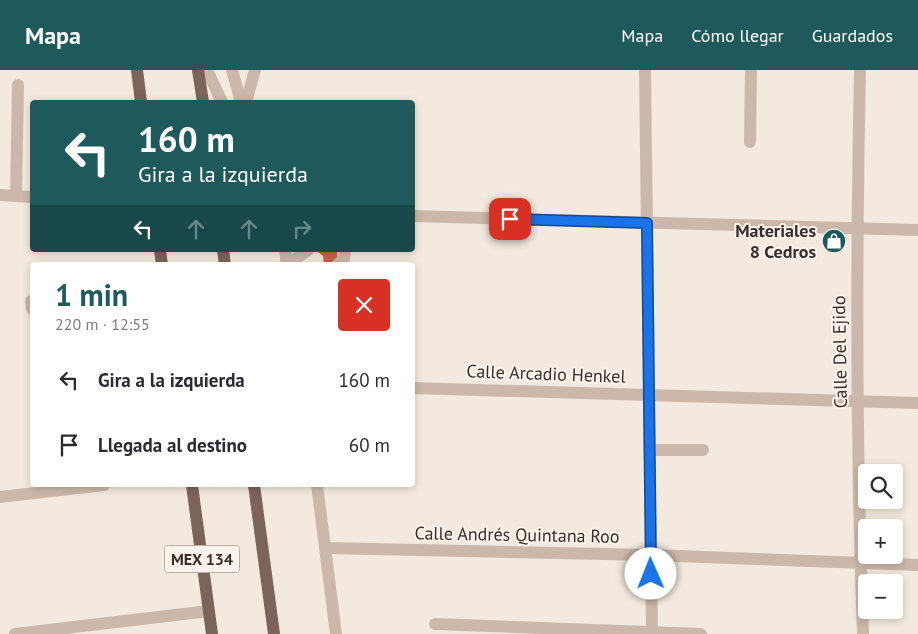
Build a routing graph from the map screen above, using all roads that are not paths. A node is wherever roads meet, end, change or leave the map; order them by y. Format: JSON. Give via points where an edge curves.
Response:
{"nodes":[{"id":1,"x":137,"y":70,"type":"edge"},
{"id":2,"x":198,"y":70,"type":"edge"},
{"id":3,"x":207,"y":70,"type":"edge"},
{"id":4,"x":232,"y":70,"type":"edge"},
{"id":5,"x":255,"y":70,"type":"edge"},
{"id":6,"x":645,"y":70,"type":"edge"},
{"id":7,"x":751,"y":70,"type":"edge"},
{"id":8,"x":860,"y":70,"type":"edge"},
{"id":9,"x":18,"y":85,"type":"dead end"},
{"id":10,"x":141,"y":100,"type":"edge"},
{"id":11,"x":203,"y":100,"type":"edge"},
{"id":12,"x":221,"y":100,"type":"edge"},
{"id":13,"x":240,"y":100,"type":"edge"},
{"id":14,"x":247,"y":100,"type":"edge"},
{"id":15,"x":750,"y":142,"type":"dead end"},
{"id":16,"x":0,"y":195,"type":"edge"},
{"id":17,"x":16,"y":196,"type":"junction"},
{"id":18,"x":30,"y":197,"type":"edge"},
{"id":19,"x":415,"y":216,"type":"edge"},
{"id":20,"x":647,"y":223,"type":"junction"},
{"id":21,"x":856,"y":229,"type":"junction"},
{"id":22,"x":918,"y":230,"type":"edge"},
{"id":23,"x":305,"y":252,"type":"edge"},
{"id":24,"x":291,"y":262,"type":"edge"},
{"id":25,"x":415,"y":388,"type":"edge"},
{"id":26,"x":649,"y":395,"type":"junction"},
{"id":27,"x":858,"y":400,"type":"junction"},
{"id":28,"x":918,"y":404,"type":"edge"},
{"id":29,"x":650,"y":450,"type":"junction"},
{"id":30,"x":703,"y":450,"type":"dead end"},
{"id":31,"x":71,"y":487,"type":"edge"},
{"id":32,"x":192,"y":487,"type":"edge"},
{"id":33,"x":254,"y":487,"type":"edge"},
{"id":34,"x":317,"y":487,"type":"edge"},
{"id":35,"x":56,"y":488,"type":"edge"},
{"id":36,"x":0,"y":498,"type":"edge"},
{"id":37,"x":859,"y":519,"type":"edge"},
{"id":38,"x":326,"y":548,"type":"junction"},
{"id":39,"x":651,"y":555,"type":"junction"},
{"id":40,"x":858,"y":562,"type":"edge"},
{"id":41,"x":903,"y":563,"type":"edge"},
{"id":42,"x":860,"y":564,"type":"edge"},
{"id":43,"x":918,"y":564,"type":"edge"},
{"id":44,"x":209,"y":610,"type":"junction"},
{"id":45,"x":436,"y":624,"type":"dead end"},
{"id":46,"x":652,"y":633,"type":"edge"},
{"id":47,"x":15,"y":634,"type":"edge"},
{"id":48,"x":212,"y":634,"type":"edge"},
{"id":49,"x":274,"y":634,"type":"edge"},
{"id":50,"x":336,"y":634,"type":"edge"},
{"id":51,"x":701,"y":634,"type":"edge"},
{"id":52,"x":863,"y":634,"type":"edge"}],
"edges":[{"from":1,"to":10,"type":"main road"},
{"from":2,"to":11,"type":"main road"},
{"from":3,"to":12,"type":"street"},
{"from":4,"to":13,"type":"street"},
{"from":5,"to":14,"type":"street"},
{"from":6,"to":20,"type":"street"},
{"from":7,"to":15,"type":"street"},
{"from":8,"to":21,"type":"street","name":"Calle Del Ejido"},
{"from":9,"to":17,"type":"street"},
{"from":16,"to":17,"type":"street"},
{"from":17,"to":18,"type":"street"},
{"from":19,"to":20,"type":"street"},
{"from":20,"to":21,"type":"street"},
{"from":20,"to":26,"type":"street"},
{"from":21,"to":22,"type":"street"},
{"from":21,"to":27,"type":"street","name":"Calle Del Ejido"},
{"from":23,"to":24,"type":"street"},
{"from":25,"to":26,"type":"street","name":"Calle Arcadio Henkel"},
{"from":26,"to":27,"type":"street","name":"Calle Arcadio Henkel"},
{"from":26,"to":29,"type":"street"},
{"from":27,"to":28,"type":"street","name":"Calle Arcadio Henkel"},
{"from":27,"to":37,"type":"street","name":"Calle Del Ejido"},
{"from":29,"to":30,"type":"street"},
{"from":29,"to":39,"type":"street"},
{"from":31,"to":35,"type":"street"},
{"from":32,"to":44,"type":"main road","number":"MEX 134"},
{"from":33,"to":49,"type":"main road","number":"MEX 134"},
{"from":34,"to":38,"type":"street"},
{"from":35,"to":36,"type":"street"},
{"from":38,"to":39,"type":"street","name":"Calle Andrés Quintana Roo"},
{"from":38,"to":50,"type":"street"},
{"from":39,"to":40,"type":"street","name":"Calle Andrés Quintana Roo"},
{"from":39,"to":46,"type":"street"},
{"from":41,"to":43,"type":"street","name":"Calle Andrés Quintana Roo"},
{"from":42,"to":52,"type":"street","name":"Calle Del Ejido"},
{"from":44,"to":47,"type":"street"},
{"from":44,"to":48,"type":"main road","number":"MEX 134"},
{"from":45,"to":46,"type":"street"},
{"from":46,"to":51,"type":"street"}]}
